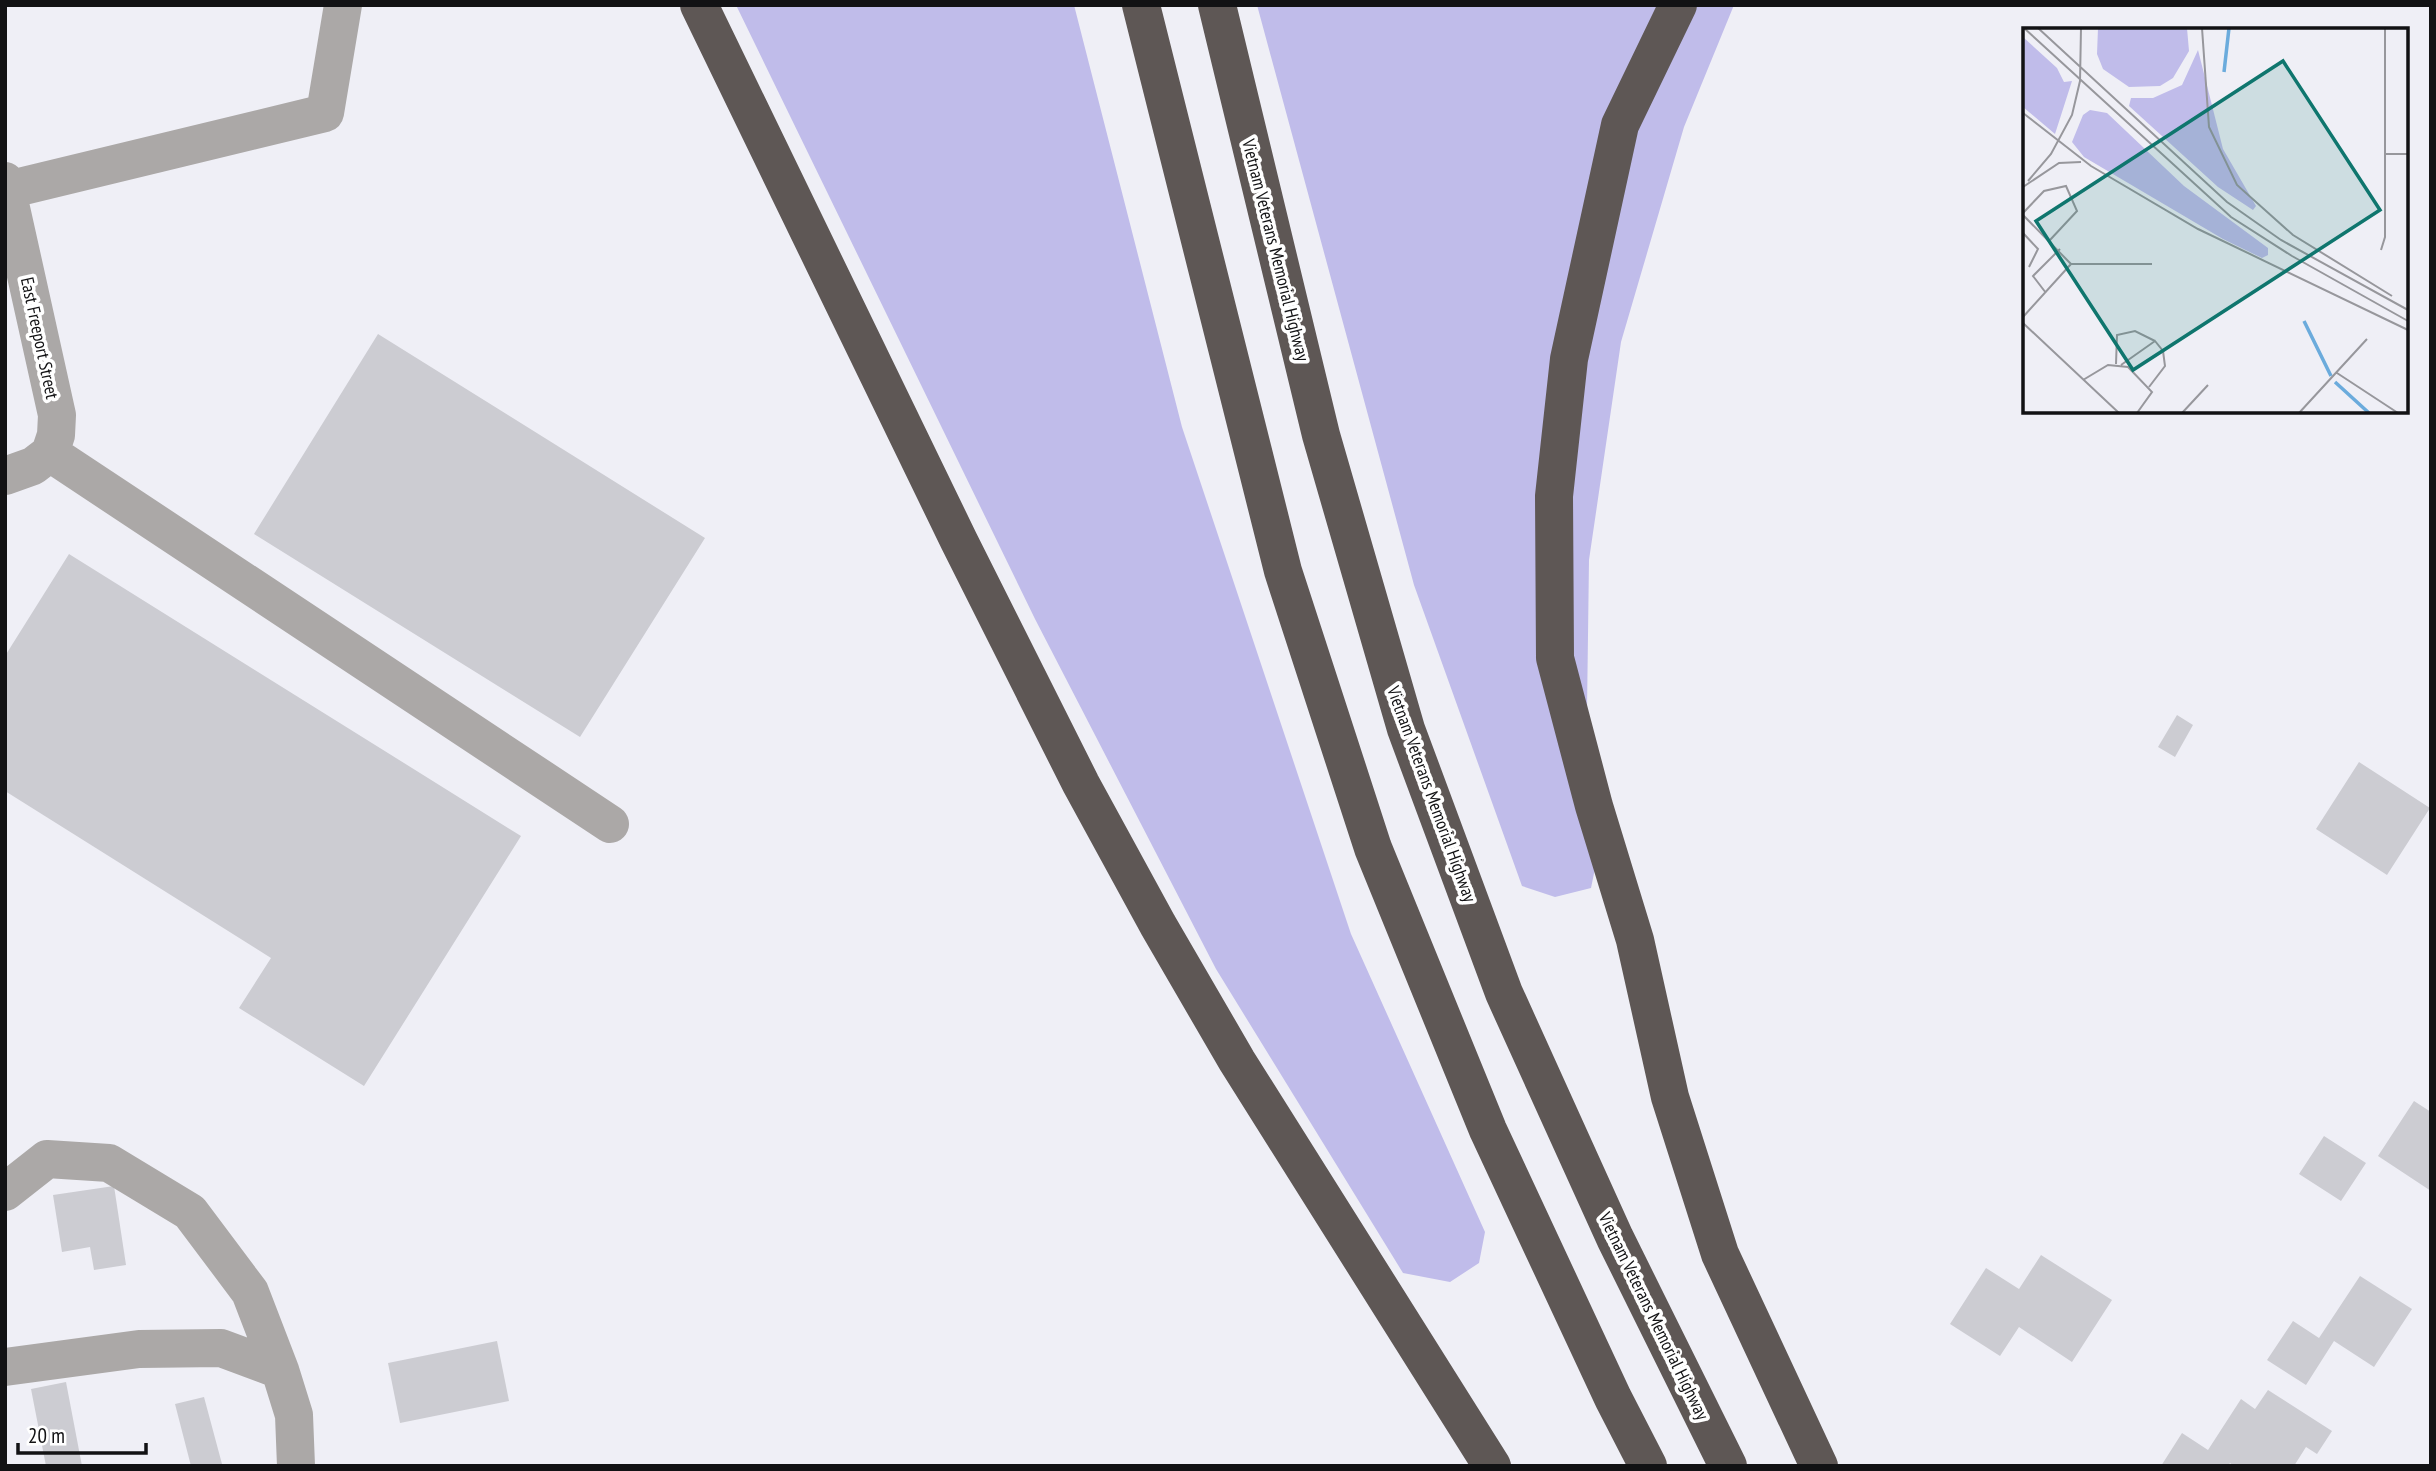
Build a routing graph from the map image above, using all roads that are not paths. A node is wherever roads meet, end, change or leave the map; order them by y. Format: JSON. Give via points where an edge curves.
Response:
{"nodes":[{"id":1,"x":343,"y":5,"type":"edge"},
{"id":2,"x":699,"y":5,"type":"edge"},
{"id":3,"x":1141,"y":5,"type":"edge"},
{"id":4,"x":1217,"y":5,"type":"edge"},
{"id":5,"x":1678,"y":5,"type":"edge"},
{"id":6,"x":6,"y":185,"type":"edge"},
{"id":7,"x":19,"y":305,"type":"edge"},
{"id":8,"x":50,"y":453,"type":"junction"},
{"id":9,"x":5,"y":476,"type":"edge"},
{"id":10,"x":610,"y":824,"type":"dead end"},
{"id":11,"x":5,"y":1192,"type":"edge"},
{"id":12,"x":5,"y":1367,"type":"edge"},
{"id":13,"x":280,"y":1370,"type":"junction"},
{"id":14,"x":296,"y":1466,"type":"edge"},
{"id":15,"x":1492,"y":1466,"type":"edge"},
{"id":16,"x":1648,"y":1466,"type":"edge"},
{"id":17,"x":1728,"y":1466,"type":"edge"},
{"id":18,"x":1819,"y":1466,"type":"edge"}],
"edges":[{"from":1,"to":6,"type":"street","via":[[325,113]]},
{"from":2,"to":15,"type":"highway","via":[[1081,784],[1151,913],[1237,1061]]},
{"from":3,"to":16,"type":"highway","via":[[1283,570],[1373,848],[1488,1130]]},
{"from":4,"to":17,"type":"highway","name":"Vietnam Veterans Memorial Highway","via":[[1321,435],[1406,729],[1504,993],[1615,1238]]},
{"from":5,"to":18,"type":"highway","via":[[1620,125],[1569,359],[1555,496],[1555,658],[1635,940],[1670,1097],[1720,1254]]},
{"from":6,"to":7,"type":"street","name":"East Freeport Street"},
{"from":7,"to":8,"type":"street","name":"East Freeport Street","via":[[57,415]]},
{"from":8,"to":9,"type":"street","via":[[33,466]]},
{"from":8,"to":10,"type":"street"},
{"from":11,"to":13,"type":"street","via":[[47,1158],[109,1163],[190,1212],[250,1292]]},
{"from":12,"to":13,"type":"street","via":[[139,1349],[221,1348]]},
{"from":13,"to":14,"type":"street","via":[[294,1415]]}]}
